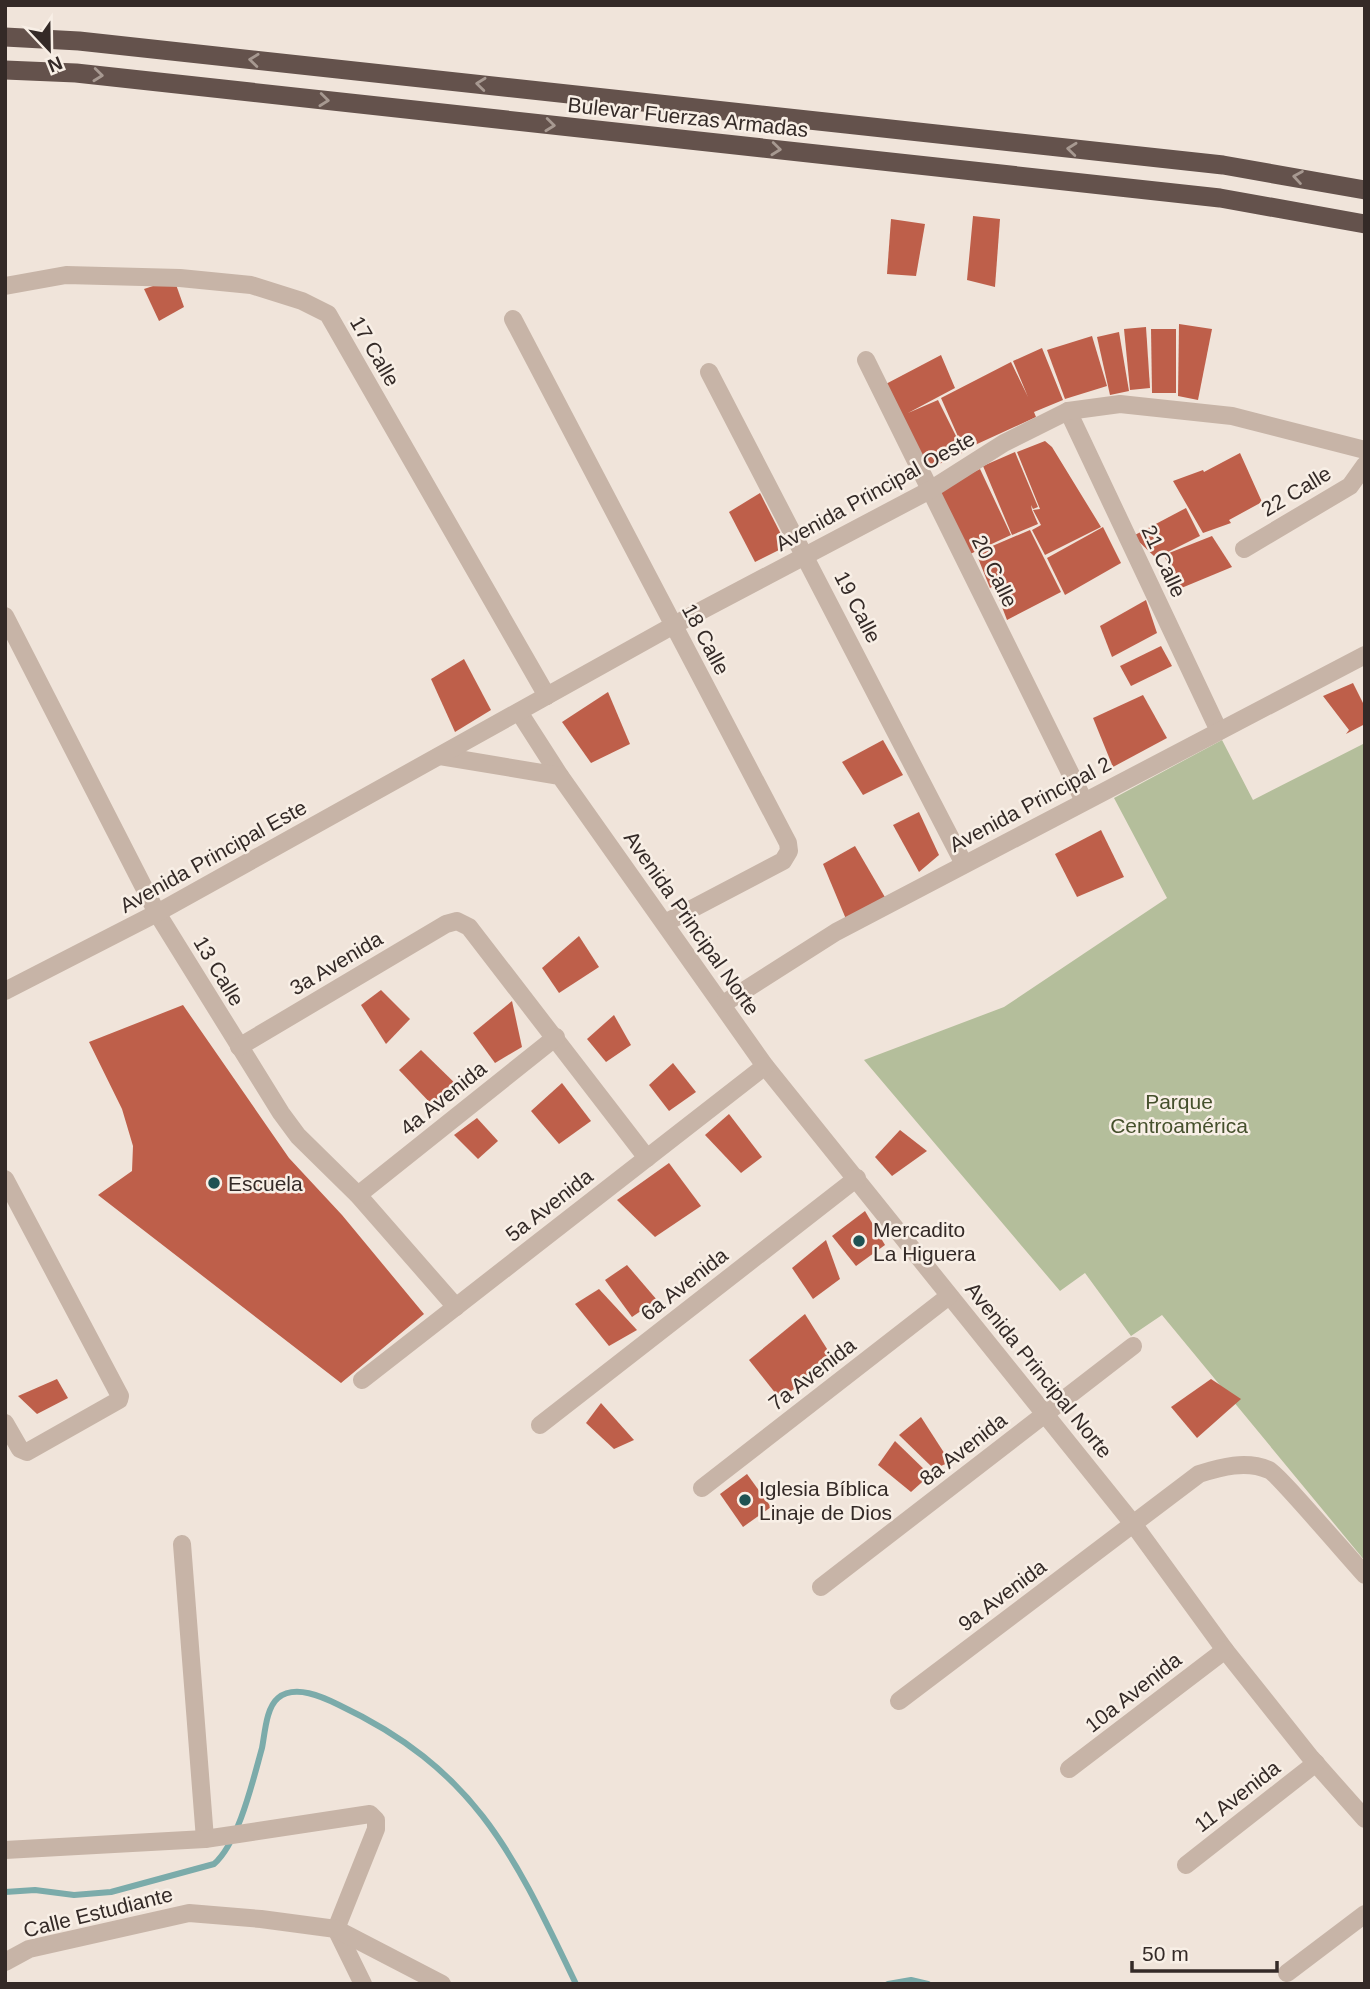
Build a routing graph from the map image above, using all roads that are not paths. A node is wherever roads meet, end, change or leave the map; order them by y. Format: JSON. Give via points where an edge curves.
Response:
{"nodes":[{"id":1,"x":5,"y":37,"type":"edge"},
{"id":2,"x":5,"y":70,"type":"edge"},
{"id":3,"x":1365,"y":190,"type":"edge"},
{"id":4,"x":1365,"y":224,"type":"edge"},
{"id":5,"x":5,"y":286,"type":"edge"},
{"id":6,"x":513,"y":319,"type":"dead end"},
{"id":7,"x":866,"y":360,"type":"dead end"},
{"id":8,"x":709,"y":372,"type":"dead end"},
{"id":9,"x":1068,"y":411,"type":"junction"},
{"id":10,"x":1365,"y":450,"type":"edge"},
{"id":11,"x":1365,"y":466,"type":"edge"},
{"id":12,"x":930,"y":490,"type":"junction"},
{"id":13,"x":1244,"y":549,"type":"dead end"},
{"id":14,"x":807,"y":557,"type":"junction"},
{"id":15,"x":5,"y":616,"type":"edge"},
{"id":16,"x":674,"y":625,"type":"junction"},
{"id":17,"x":1365,"y":655,"type":"edge"},
{"id":18,"x":547,"y":696,"type":"junction"},
{"id":19,"x":519,"y":712,"type":"junction"},
{"id":20,"x":1219,"y":731,"type":"junction"},
{"id":21,"x":440,"y":757,"type":"junction"},
{"id":22,"x":559,"y":776,"type":"junction"},
{"id":23,"x":1084,"y":801,"type":"junction"},
{"id":24,"x":964,"y":864,"type":"junction"},
{"id":25,"x":157,"y":913,"type":"junction"},
{"id":26,"x":665,"y":923,"type":"junction"},
{"id":27,"x":5,"y":991,"type":"edge"},
{"id":28,"x":723,"y":1004,"type":"junction"},
{"id":29,"x":556,"y":1037,"type":"junction"},
{"id":30,"x":239,"y":1047,"type":"junction"},
{"id":31,"x":765,"y":1066,"type":"junction"},
{"id":32,"x":647,"y":1158,"type":"junction"},
{"id":33,"x":857,"y":1178,"type":"junction"},
{"id":34,"x":5,"y":1179,"type":"edge"},
{"id":35,"x":358,"y":1195,"type":"junction"},
{"id":36,"x":950,"y":1296,"type":"junction"},
{"id":37,"x":456,"y":1307,"type":"junction"},
{"id":38,"x":1133,"y":1346,"type":"dead end"},
{"id":39,"x":362,"y":1380,"type":"dead end"},
{"id":40,"x":1045,"y":1414,"type":"junction"},
{"id":41,"x":5,"y":1423,"type":"edge"},
{"id":42,"x":540,"y":1425,"type":"dead end"},
{"id":43,"x":702,"y":1488,"type":"dead end"},
{"id":44,"x":1134,"y":1525,"type":"junction"},
{"id":45,"x":182,"y":1544,"type":"dead end"},
{"id":46,"x":1365,"y":1575,"type":"edge"},
{"id":47,"x":821,"y":1587,"type":"dead end"},
{"id":48,"x":1224,"y":1650,"type":"junction"},
{"id":49,"x":899,"y":1701,"type":"dead end"},
{"id":50,"x":1316,"y":1763,"type":"junction"},
{"id":51,"x":1069,"y":1769,"type":"dead end"},
{"id":52,"x":1365,"y":1818,"type":"edge"},
{"id":53,"x":205,"y":1839,"type":"junction"},
{"id":54,"x":5,"y":1850,"type":"edge"},
{"id":55,"x":1186,"y":1865,"type":"dead end"},
{"id":56,"x":1365,"y":1914,"type":"edge"},
{"id":57,"x":336,"y":1929,"type":"junction"},
{"id":58,"x":5,"y":1962,"type":"edge"},
{"id":59,"x":1287,"y":1973,"type":"dead end"},
{"id":60,"x":363,"y":1984,"type":"edge"},
{"id":61,"x":442,"y":1984,"type":"edge"}],
"edges":[{"from":3,"to":1,"type":"highway","name":"Bulevar Fuerzas Armadas","one_way":true,"via":[[1209,163],[79,41]]},
{"from":2,"to":4,"type":"highway","name":"Bulevar Fuerzas Armadas","one_way":true,"via":[[90,74],[1220,198]]},
{"from":5,"to":18,"type":"street","name":"17 Calle","via":[[66,275],[180,278],[251,285],[328,314]]},
{"from":6,"to":16,"type":"street","name":"18 Calle"},
{"from":7,"to":12,"type":"street","name":"20 Calle"},
{"from":8,"to":14,"type":"street","name":"19 Calle"},
{"from":9,"to":10,"type":"street","name":"Avenida Principal Oeste","via":[[1120,404],[1232,416]]},
{"from":9,"to":12,"type":"street","name":"Avenida Principal Oeste","via":[[1004,443]]},
{"from":9,"to":20,"type":"street","name":"21 Calle"},
{"from":11,"to":13,"type":"street","name":"22 Calle","via":[[1350,486]]},
{"from":12,"to":14,"type":"street","name":"Avenida Principal Oeste"},
{"from":12,"to":23,"type":"street","name":"20 Calle"},
{"from":14,"to":16,"type":"street","name":"Avenida Principal Oeste"},
{"from":14,"to":24,"type":"street","name":"19 Calle"},
{"from":15,"to":25,"type":"street","name":"13 Calle"},
{"from":16,"to":18,"type":"street","name":"Avenida Principal Oeste"},
{"from":16,"to":26,"type":"street","name":"18 Calle","via":[[789,851],[783,861]]},
{"from":17,"to":20,"type":"street","name":"Avenida Principal 2"},
{"from":18,"to":19,"type":"street","name":"Avenida Principal Oeste"},
{"from":19,"to":21,"type":"street","name":"Avenida Principal Oeste"},
{"from":19,"to":22,"type":"street","name":"Avenida Principal Norte"},
{"from":20,"to":23,"type":"street","name":"Avenida Principal 2"},
{"from":21,"to":22,"type":"street"},
{"from":21,"to":25,"type":"street","name":"Avenida Principal Este"},
{"from":22,"to":26,"type":"street","name":"Avenida Principal Norte"},
{"from":23,"to":24,"type":"street","name":"Avenida Principal 2"},
{"from":24,"to":28,"type":"street","name":"Avenida Principal 2","via":[[836,932]]},
{"from":25,"to":27,"type":"street","name":"Avenida Principal Este"},
{"from":25,"to":30,"type":"street","name":"13 Calle"},
{"from":26,"to":28,"type":"street","name":"Avenida Principal Norte"},
{"from":28,"to":31,"type":"street","name":"Avenida Principal Norte"},
{"from":29,"to":30,"type":"street","name":"3a Avenida","via":[[469,927],[457,921]]},
{"from":29,"to":32,"type":"street"},
{"from":29,"to":35,"type":"street","name":"4a Avenida"},
{"from":30,"to":35,"type":"street","name":"13 Calle","via":[[298,1136]]},
{"from":31,"to":32,"type":"street","name":"5a Avenida"},
{"from":31,"to":33,"type":"street","name":"Avenida Principal Norte"},
{"from":32,"to":37,"type":"street","name":"5a Avenida"},
{"from":33,"to":36,"type":"street","name":"Avenida Principal Norte"},
{"from":33,"to":42,"type":"street","name":"6a Avenida"},
{"from":34,"to":41,"type":"street","via":[[120,1396],[27,1452],[20,1449]]},
{"from":35,"to":37,"type":"street","name":"13 Calle"},
{"from":36,"to":40,"type":"street","name":"Avenida Principal Norte"},
{"from":36,"to":43,"type":"street","name":"7a Avenida"},
{"from":37,"to":39,"type":"street","name":"5a Avenida"},
{"from":38,"to":40,"type":"street","name":"8a Avenida"},
{"from":40,"to":44,"type":"street","name":"Avenida Principal Norte"},
{"from":40,"to":47,"type":"street","name":"8a Avenida"},
{"from":44,"to":46,"type":"street","name":"9a Avenida","via":[[1199,1474],[1246,1464],[1271,1470]]},
{"from":44,"to":48,"type":"street","name":"Avenida Principal Norte"},
{"from":44,"to":49,"type":"street","name":"9a Avenida"},
{"from":45,"to":53,"type":"street"},
{"from":48,"to":50,"type":"street","name":"Avenida Principal Norte"},
{"from":48,"to":51,"type":"street","name":"10a Avenida"},
{"from":50,"to":52,"type":"street","name":"Avenida Principal Norte"},
{"from":50,"to":55,"type":"street","name":"11 Avenida"},
{"from":53,"to":54,"type":"street"},
{"from":53,"to":57,"type":"street","via":[[370,1814],[376,1829]]},
{"from":56,"to":59,"type":"street"},
{"from":57,"to":58,"type":"street","name":"Calle Estudiante","via":[[189,1913],[29,1949]]},
{"from":57,"to":60,"type":"street"},
{"from":57,"to":61,"type":"street","name":"Calle Estudiante"}]}
